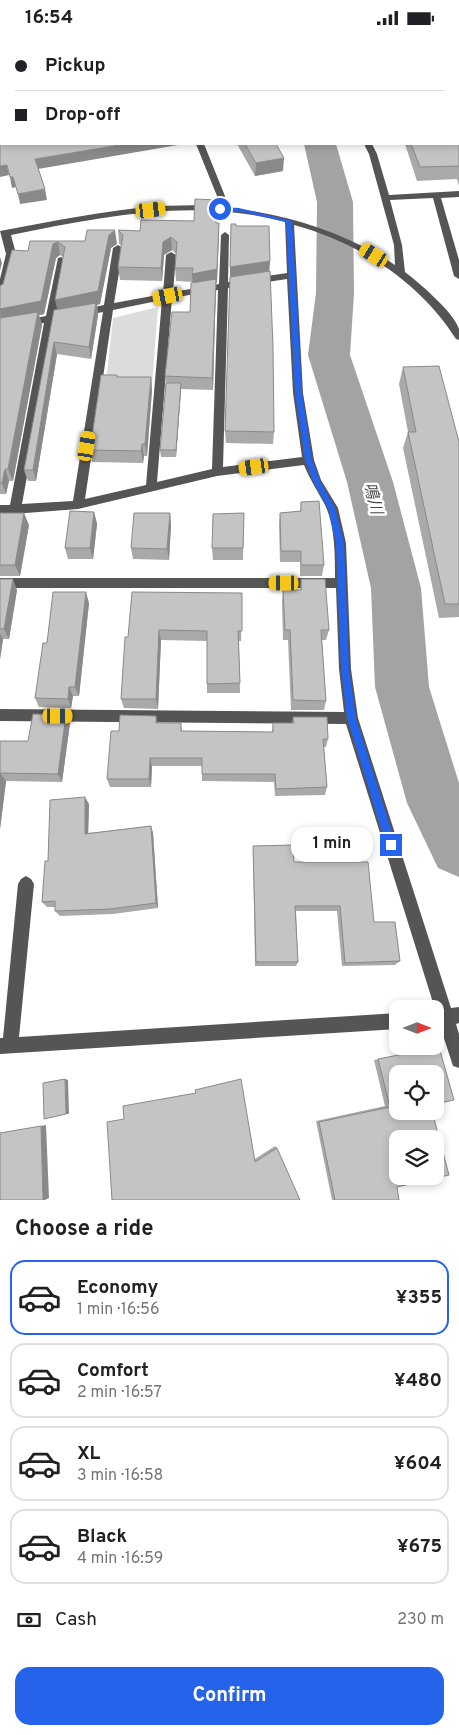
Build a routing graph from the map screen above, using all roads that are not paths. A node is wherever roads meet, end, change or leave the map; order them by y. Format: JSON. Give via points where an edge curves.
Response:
{"nodes":[{"id":1,"x":200,"y":145,"type":"edge"},
{"id":2,"x":368,"y":145,"type":"edge"},
{"id":3,"x":459,"y":194,"type":"edge"},
{"id":4,"x":436,"y":195,"type":"junction"},
{"id":5,"x":384,"y":198,"type":"junction"},
{"id":6,"x":220,"y":209,"type":"junction"},
{"id":7,"x":289,"y":221,"type":"junction"},
{"id":8,"x":3,"y":233,"type":"edge"},
{"id":9,"x":225,"y":235,"type":"dead end"},
{"id":10,"x":118,"y":247,"type":"dead end"},
{"id":11,"x":172,"y":255,"type":"dead end"},
{"id":12,"x":61,"y":260,"type":"edge"},
{"id":13,"x":400,"y":271,"type":"junction"},
{"id":14,"x":293,"y":275,"type":"junction"},
{"id":15,"x":459,"y":276,"type":"edge"},
{"id":16,"x":224,"y":284,"type":"junction"},
{"id":17,"x":168,"y":296,"type":"junction"},
{"id":18,"x":0,"y":297,"type":"edge"},
{"id":19,"x":109,"y":309,"type":"junction"},
{"id":20,"x":50,"y":319,"type":"junction"},
{"id":21,"x":0,"y":328,"type":"edge"},
{"id":22,"x":459,"y":337,"type":"edge"},
{"id":23,"x":308,"y":460,"type":"junction"},
{"id":24,"x":217,"y":472,"type":"junction"},
{"id":25,"x":152,"y":488,"type":"junction"},
{"id":26,"x":78,"y":505,"type":"junction"},
{"id":27,"x":15,"y":509,"type":"junction"},
{"id":28,"x":0,"y":510,"type":"edge"},
{"id":29,"x":0,"y":583,"type":"edge"},
{"id":30,"x":340,"y":583,"type":"junction"},
{"id":31,"x":0,"y":715,"type":"edge"},
{"id":32,"x":351,"y":718,"type":"junction"},
{"id":33,"x":26,"y":883,"type":"dead end"},
{"id":34,"x":447,"y":1017,"type":"edge"},
{"id":35,"x":389,"y":1022,"type":"edge"},
{"id":36,"x":5,"y":1045,"type":"edge"},
{"id":37,"x":459,"y":1060,"type":"edge"}],
"edges":[{"from":1,"to":6,"type":"street","via":[[221,195]]},
{"from":2,"to":5,"type":"street"},
{"from":3,"to":4,"type":"street"},
{"from":4,"to":5,"type":"street"},
{"from":4,"to":15,"type":"street"},
{"from":5,"to":13,"type":"street","via":[[398,245]]},
{"from":6,"to":7,"type":"street"},
{"from":6,"to":8,"type":"street","via":[[168,208],[116,213]]},
{"from":7,"to":13,"type":"street","via":[[360,247]]},
{"from":7,"to":14,"type":"street"},
{"from":8,"to":18,"type":"street","via":[[11,254]]},
{"from":9,"to":16,"type":"street"},
{"from":10,"to":19,"type":"street"},
{"from":11,"to":17,"type":"street"},
{"from":12,"to":20,"type":"street"},
{"from":13,"to":22,"type":"street","via":[[438,307]]},
{"from":14,"to":16,"type":"street"},
{"from":14,"to":23,"type":"street","via":[[298,393]]},
{"from":16,"to":17,"type":"street"},
{"from":16,"to":24,"type":"street"},
{"from":17,"to":19,"type":"street"},
{"from":17,"to":25,"type":"street"},
{"from":19,"to":20,"type":"street"},
{"from":19,"to":26,"type":"street"},
{"from":20,"to":21,"type":"street"},
{"from":20,"to":27,"type":"street"},
{"from":23,"to":24,"type":"street"},
{"from":23,"to":30,"type":"street","via":[[332,508],[340,543]]},
{"from":24,"to":25,"type":"street"},
{"from":25,"to":26,"type":"street"},
{"from":26,"to":27,"type":"street"},
{"from":27,"to":28,"type":"street"},
{"from":29,"to":30,"type":"street"},
{"from":30,"to":32,"type":"street"},
{"from":31,"to":32,"type":"street"},
{"from":32,"to":34,"type":"street"},
{"from":33,"to":36,"type":"street"},
{"from":34,"to":37,"type":"street"},
{"from":35,"to":36,"type":"street"}]}
